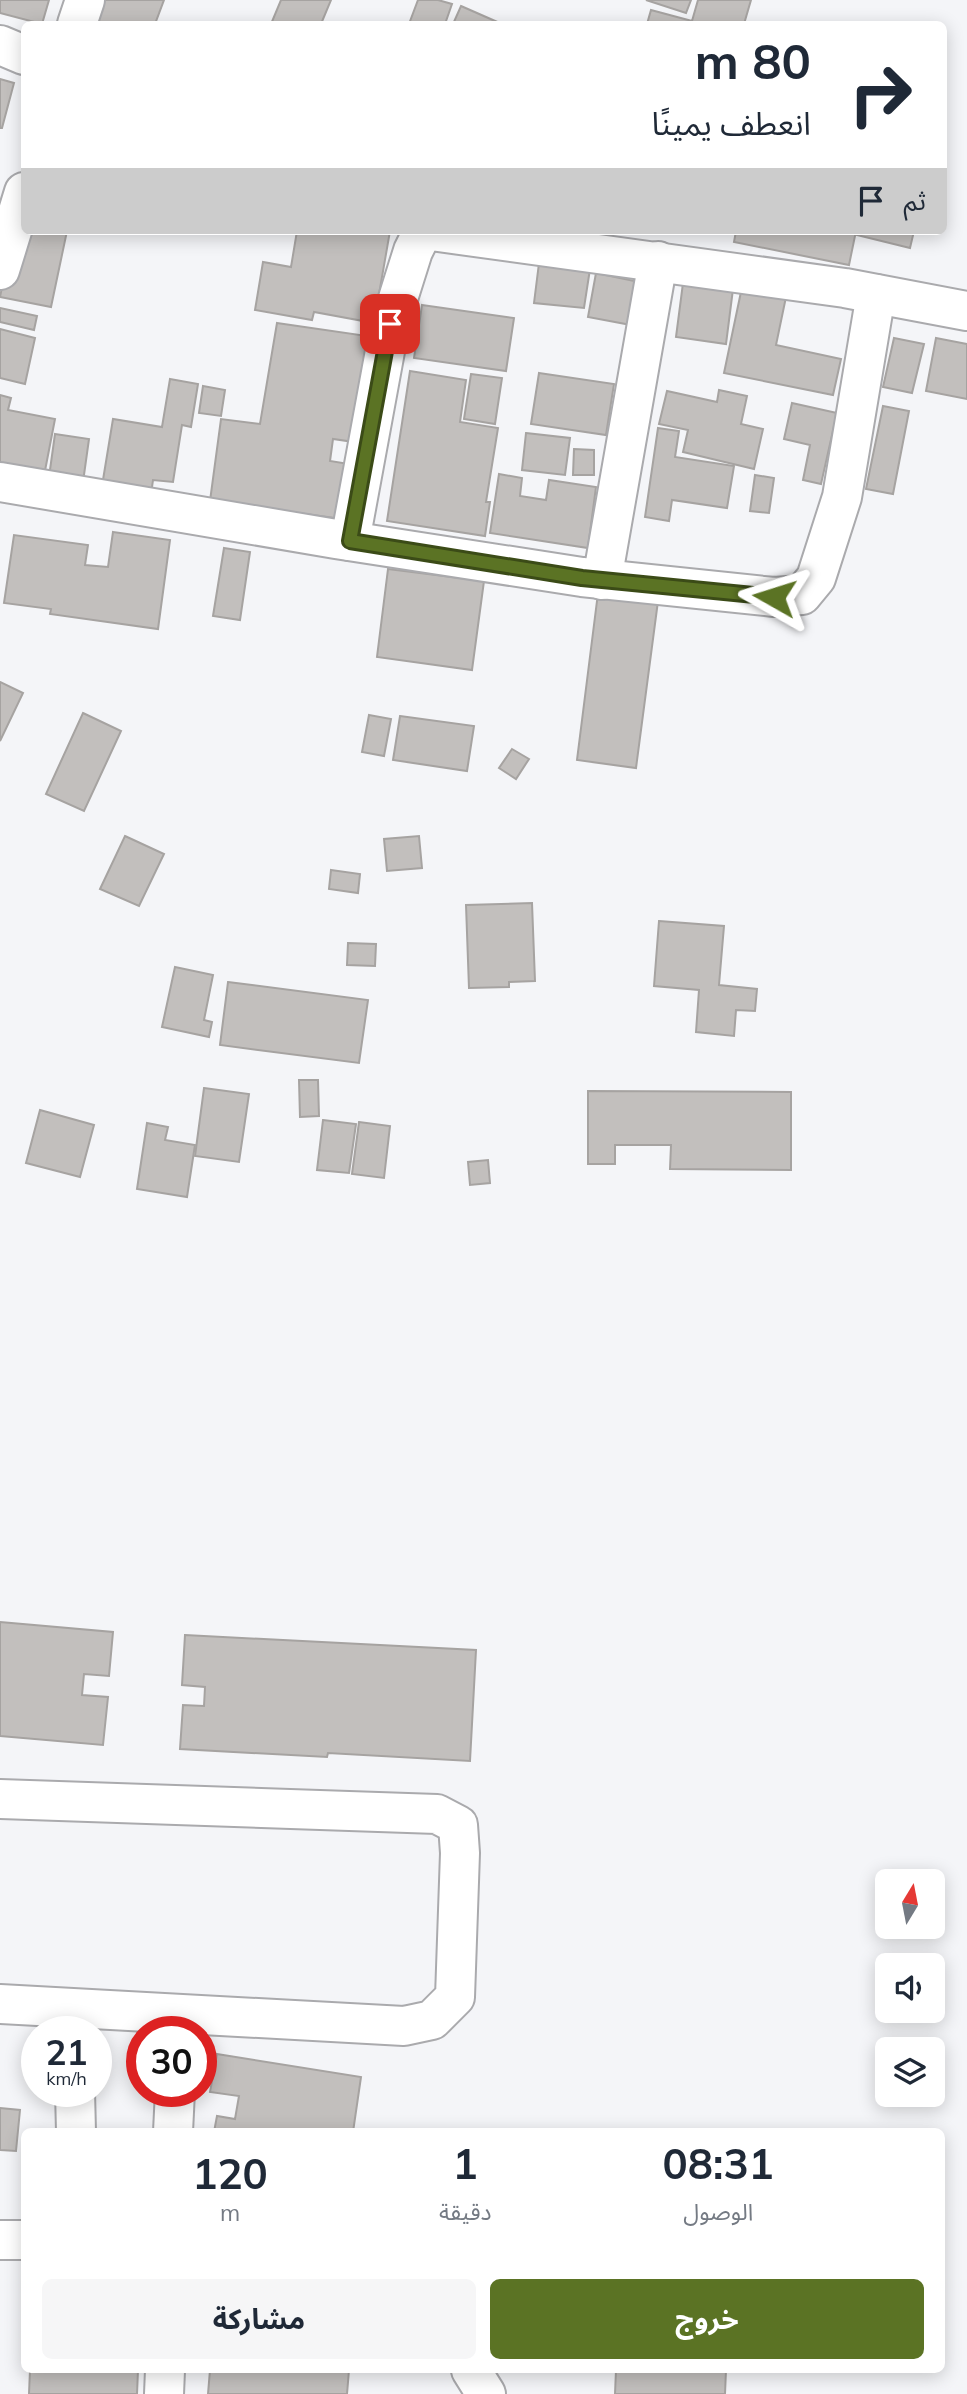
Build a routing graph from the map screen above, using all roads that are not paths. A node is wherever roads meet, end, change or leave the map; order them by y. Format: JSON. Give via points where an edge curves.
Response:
{"nodes":[{"id":1,"x":85,"y":0,"type":"edge"},
{"id":2,"x":79,"y":21,"type":"edge"},
{"id":3,"x":0,"y":45,"type":"edge"},
{"id":4,"x":21,"y":54,"type":"edge"},
{"id":5,"x":21,"y":202,"type":"edge"},
{"id":6,"x":421,"y":235,"type":"edge"},
{"id":7,"x":461,"y":235,"type":"edge"},
{"id":8,"x":658,"y":261,"type":"junction"},
{"id":9,"x":0,"y":270,"type":"edge"},
{"id":10,"x":876,"y":294,"type":"junction"},
{"id":11,"x":967,"y":311,"type":"edge"},
{"id":12,"x":0,"y":482,"type":"edge"},
{"id":13,"x":350,"y":541,"type":"junction"},
{"id":14,"x":602,"y":580,"type":"junction"},
{"id":15,"x":0,"y":1799,"type":"edge"},
{"id":16,"x":0,"y":2004,"type":"edge"},
{"id":17,"x":56,"y":2016,"type":"edge"},
{"id":18,"x":217,"y":2024,"type":"edge"},
{"id":19,"x":75,"y":2107,"type":"edge"},
{"id":20,"x":174,"y":2107,"type":"edge"},
{"id":21,"x":76,"y":2128,"type":"edge"},
{"id":22,"x":173,"y":2128,"type":"edge"},
{"id":23,"x":0,"y":2240,"type":"edge"},
{"id":24,"x":21,"y":2240,"type":"edge"},
{"id":25,"x":165,"y":2373,"type":"edge"},
{"id":26,"x":473,"y":2373,"type":"edge"},
{"id":27,"x":164,"y":2394,"type":"edge"},
{"id":28,"x":486,"y":2394,"type":"edge"}],
"edges":[{"from":1,"to":2,"type":"street"},
{"from":3,"to":4,"type":"street"},
{"from":5,"to":9,"type":"street"},
{"from":6,"to":13,"type":"street","via":[[390,324]]},
{"from":7,"to":8,"type":"street"},
{"from":8,"to":10,"type":"street"},
{"from":8,"to":14,"type":"street"},
{"from":10,"to":11,"type":"street"},
{"from":10,"to":14,"type":"street","via":[[842,497],[816,579],[802,595],[774,597]]},
{"from":12,"to":13,"type":"street"},
{"from":13,"to":14,"type":"street"},
{"from":15,"to":18,"type":"street","via":[[437,1814],[458,1825],[455,1997],[432,2021],[404,2026]]},
{"from":16,"to":17,"type":"street"},
{"from":19,"to":21,"type":"street"},
{"from":20,"to":22,"type":"street"},
{"from":23,"to":24,"type":"street"},
{"from":25,"to":27,"type":"street"},
{"from":26,"to":28,"type":"street"}]}
